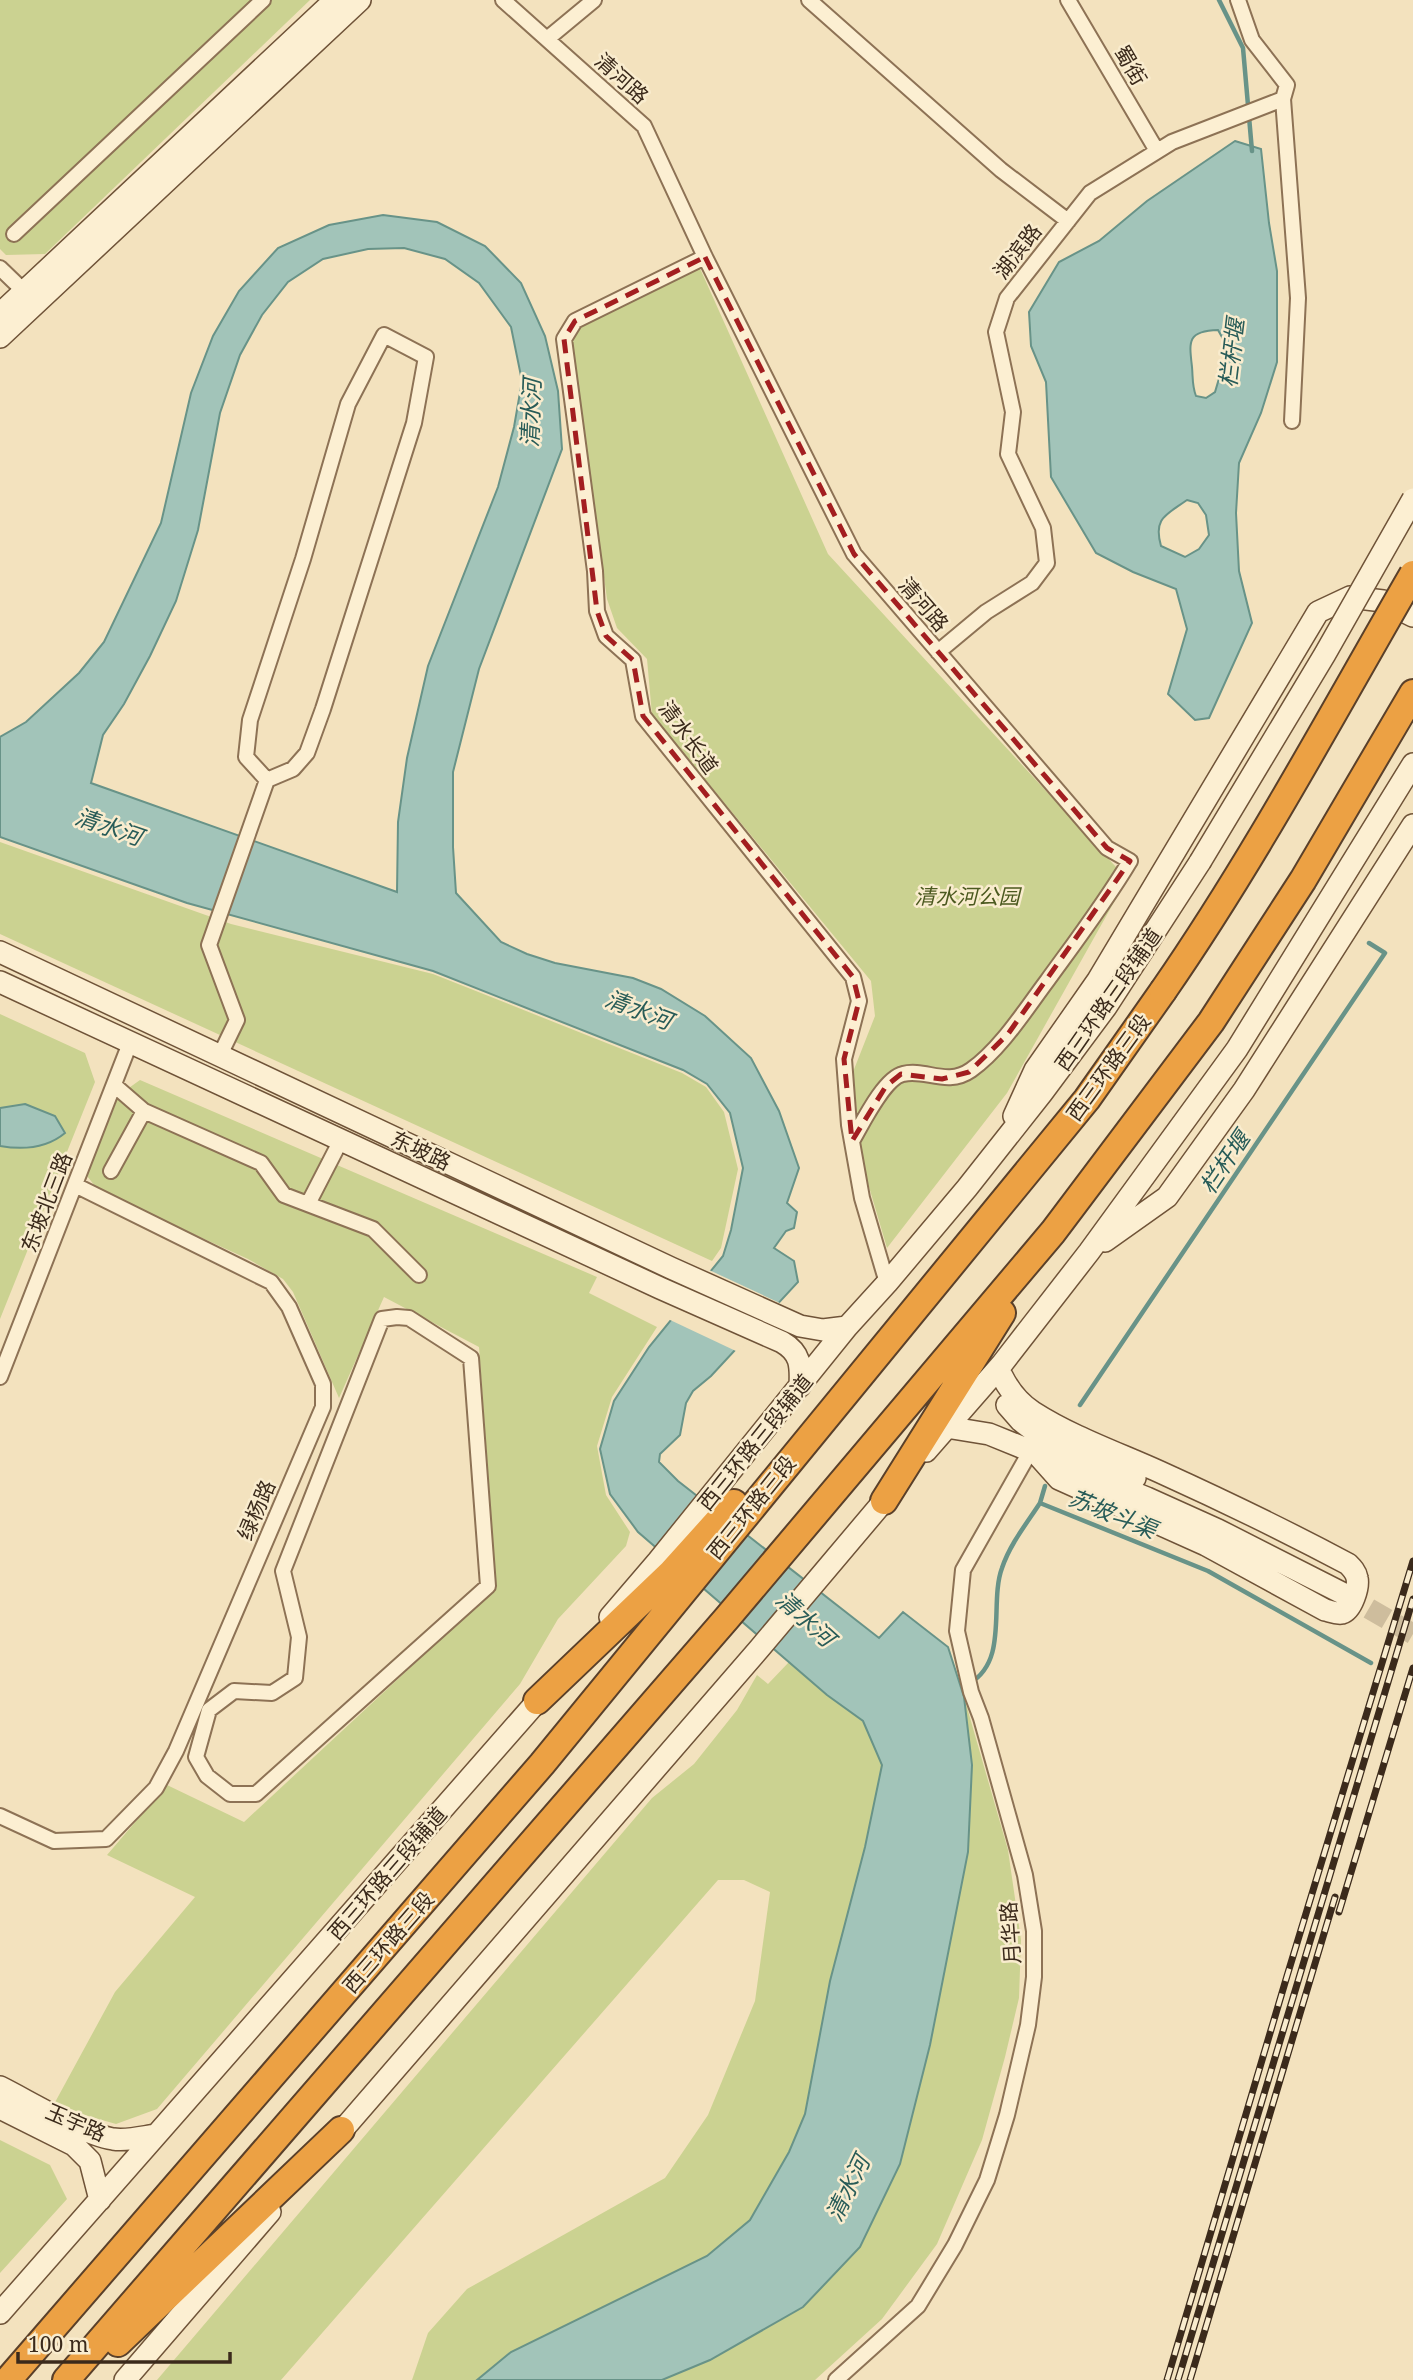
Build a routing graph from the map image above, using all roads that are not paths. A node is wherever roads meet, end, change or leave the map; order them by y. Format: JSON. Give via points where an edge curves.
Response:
{"nodes":[{"id":1,"x":263,"y":0,"type":"edge"},
{"id":2,"x":335,"y":0,"type":"edge"},
{"id":3,"x":360,"y":0,"type":"edge"},
{"id":4,"x":503,"y":0,"type":"edge"},
{"id":5,"x":594,"y":0,"type":"edge"},
{"id":6,"x":809,"y":0,"type":"edge"},
{"id":7,"x":1068,"y":0,"type":"edge"},
{"id":8,"x":1238,"y":0,"type":"edge"},
{"id":9,"x":547,"y":39,"type":"junction"},
{"id":10,"x":1283,"y":99,"type":"junction"},
{"id":11,"x":1157,"y":151,"type":"junction"},
{"id":12,"x":1068,"y":221,"type":"junction"},
{"id":13,"x":14,"y":234,"type":"dead end"},
{"id":14,"x":705,"y":257,"type":"junction"},
{"id":15,"x":0,"y":268,"type":"edge"},
{"id":16,"x":29,"y":297,"type":"junction"},
{"id":17,"x":0,"y":314,"type":"edge"},
{"id":18,"x":0,"y":337,"type":"edge"},
{"id":19,"x":1292,"y":421,"type":"dead end"},
{"id":20,"x":1413,"y":499,"type":"edge"},
{"id":21,"x":1413,"y":574,"type":"edge"},
{"id":22,"x":1413,"y":616,"type":"edge"},
{"id":23,"x":938,"y":652,"type":"junction"},
{"id":24,"x":1413,"y":694,"type":"edge"},
{"id":25,"x":1413,"y":764,"type":"edge"},
{"id":26,"x":267,"y":780,"type":"junction"},
{"id":27,"x":1413,"y":825,"type":"edge"},
{"id":28,"x":0,"y":952,"type":"edge"},
{"id":29,"x":0,"y":982,"type":"edge"},
{"id":30,"x":130,"y":1043,"type":"junction"},
{"id":31,"x":220,"y":1055,"type":"junction"},
{"id":32,"x":114,"y":1085,"type":"junction"},
{"id":33,"x":144,"y":1111,"type":"junction"},
{"id":34,"x":341,"y":1140,"type":"junction"},
{"id":35,"x":852,"y":1141,"type":"junction"},
{"id":36,"x":999,"y":1147,"type":"junction"},
{"id":37,"x":111,"y":1171,"type":"dead end"},
{"id":38,"x":75,"y":1185,"type":"junction"},
{"id":39,"x":308,"y":1204,"type":"junction"},
{"id":40,"x":1053,"y":1232,"type":"junction"},
{"id":41,"x":1089,"y":1252,"type":"junction"},
{"id":42,"x":419,"y":1275,"type":"dead end"},
{"id":43,"x":887,"y":1283,"type":"junction"},
{"id":44,"x":787,"y":1319,"type":"junction"},
{"id":45,"x":847,"y":1327,"type":"junction"},
{"id":46,"x":782,"y":1342,"type":"junction"},
{"id":47,"x":1002,"y":1370,"type":"junction"},
{"id":48,"x":0,"y":1377,"type":"edge"},
{"id":49,"x":800,"y":1386,"type":"junction"},
{"id":50,"x":946,"y":1427,"type":"junction"},
{"id":51,"x":1033,"y":1450,"type":"junction"},
{"id":52,"x":884,"y":1501,"type":"junction"},
{"id":53,"x":727,"y":1508,"type":"junction"},
{"id":54,"x":672,"y":1573,"type":"junction"},
{"id":55,"x":537,"y":1701,"type":"joint"},
{"id":56,"x":176,"y":1751,"type":"junction"},
{"id":57,"x":196,"y":1757,"type":"junction"},
{"id":58,"x":0,"y":1816,"type":"edge"},
{"id":59,"x":0,"y":2087,"type":"edge"},
{"id":60,"x":0,"y":2108,"type":"edge"},
{"id":61,"x":341,"y":2130,"type":"junction"},
{"id":62,"x":156,"y":2135,"type":"junction"},
{"id":63,"x":111,"y":2139,"type":"junction"},
{"id":64,"x":90,"y":2161,"type":"junction"},
{"id":65,"x":100,"y":2200,"type":"junction"},
{"id":66,"x":0,"y":2314,"type":"edge"},
{"id":67,"x":8,"y":2380,"type":"edge"},
{"id":68,"x":66,"y":2380,"type":"edge"},
{"id":69,"x":79,"y":2380,"type":"edge"},
{"id":70,"x":125,"y":2380,"type":"edge"},
{"id":71,"x":836,"y":2380,"type":"edge"}],
"edges":[{"from":1,"to":13,"type":"street"},
{"from":2,"to":16,"type":"main road"},
{"from":3,"to":16,"type":"main road"},
{"from":4,"to":9,"type":"street","name":"清河路"},
{"from":5,"to":9,"type":"street"},
{"from":6,"to":12,"type":"street","via":[[1001,170]]},
{"from":7,"to":11,"type":"street","name":"蜀街"},
{"from":8,"to":10,"type":"street","via":[[1252,40],[1287,85]]},
{"from":9,"to":14,"type":"street","name":"清河路","via":[[644,126]]},
{"from":10,"to":11,"type":"street","name":"湖滨路"},
{"from":10,"to":19,"type":"street","via":[[1298,298]]},
{"from":11,"to":12,"type":"street","name":"湖滨路","via":[[1090,193]]},
{"from":12,"to":23,"type":"street","name":"湖滨路","via":[[1007,298],[996,332],[1013,412],[1008,454],[1043,528],[1047,563],[1032,583],[986,612]]},
{"from":14,"to":23,"type":"street","name":"清河路","via":[[854,554]]},
{"from":14,"to":35,"type":"street","name":"清水长道","via":[[575,321],[564,339],[597,611],[606,636],[633,660],[643,716],[853,977],[859,1001],[844,1059]]},
{"from":15,"to":16,"type":"street"},
{"from":16,"to":17,"type":"main road"},
{"from":16,"to":18,"type":"main road"},
{"from":20,"to":36,"type":"main road","name":"西三环路三段辅道","bridge":true,"via":[[1200,862],[1106,1007]]},
{"from":21,"to":53,"type":"highway","name":"西三环路三段","bridge":true,"via":[[1198,940],[1087,1099],[816,1429]]},
{"from":22,"to":36,"type":"main road","via":[[1383,601],[1350,597],[1318,612],[1098,979],[1035,1070]]},
{"from":23,"to":35,"type":"street","name":"清河路","via":[[1107,848],[1130,861],[1008,1034],[969,1072],[942,1079],[901,1074],[886,1086]]},
{"from":24,"to":40,"type":"highway","name":"西三环路三段","via":[[1303,880],[1211,1022]]},
{"from":25,"to":41,"type":"main road","via":[[1237,1049]]},
{"from":26,"to":26,"type":"street","via":[[246,757],[250,720],[348,404],[384,335],[426,357],[414,423],[307,753],[293,769]]},
{"from":26,"to":31,"type":"street","via":[[209,944],[237,1020]]},
{"from":27,"to":41,"type":"main road","via":[[1244,1090],[1167,1197]]},
{"from":28,"to":31,"type":"main road","name":"东坡路"},
{"from":29,"to":30,"type":"main road","name":"东坡路"},
{"from":30,"to":32,"type":"street","name":"东坡北三路"},
{"from":30,"to":34,"type":"main road","name":"东坡路"},
{"from":31,"to":44,"type":"main road","name":"东坡路"},
{"from":32,"to":33,"type":"street"},
{"from":32,"to":38,"type":"street","name":"东坡北三路"},
{"from":33,"to":37,"type":"street"},
{"from":33,"to":39,"type":"street","via":[[261,1163],[284,1195]]},
{"from":34,"to":39,"type":"street"},
{"from":34,"to":46,"type":"main road","name":"东坡路"},
{"from":35,"to":43,"type":"street","name":"清水长道","via":[[862,1199]]},
{"from":36,"to":43,"type":"main road","name":"西三环路三段辅道"},
{"from":38,"to":48,"type":"street","name":"东坡北三路"},
{"from":38,"to":56,"type":"street","name":"绿杨路","via":[[271,1282],[289,1307],[323,1384],[323,1407]]},
{"from":39,"to":42,"type":"street","via":[[373,1229]]},
{"from":40,"to":52,"type":"highway"},
{"from":40,"to":68,"type":"highway","name":"西三环路三段","via":[[727,1618]]},
{"from":41,"to":47,"type":"main road"},
{"from":43,"to":45,"type":"main road","name":"西三环路三段辅道"},
{"from":44,"to":45,"type":"main road","name":"东坡路","via":[[823,1330]]},
{"from":44,"to":46,"type":"main road"},
{"from":45,"to":49,"type":"main road","name":"西三环路三段辅道"},
{"from":46,"to":49,"type":"main road","via":[[798,1356]]},
{"from":47,"to":50,"type":"main road"},
{"from":47,"to":51,"type":"main road","via":[[1006,1403],[1042,1437],[1225,1517],[1345,1588]]},
{"from":47,"to":51,"type":"main road","via":[[1009,1390],[1034,1413],[1256,1515],[1348,1564],[1358,1581],[1350,1606],[1338,1614],[1325,1610],[1206,1545],[1059,1479]]},
{"from":49,"to":53,"type":"main road","name":"西三环路三段辅道"},
{"from":50,"to":51,"type":"main road","via":[[989,1434]]},
{"from":50,"to":52,"type":"main road"},
{"from":51,"to":71,"type":"street","name":"月华路","via":[[963,1570],[957,1631],[1026,1875],[1034,1931],[1028,2025],[987,2180],[955,2245],[918,2306]]},
{"from":52,"to":61,"type":"main road"},
{"from":53,"to":54,"type":"highway","name":"西三环路三段"},
{"from":53,"to":54,"type":"main road","name":"西三环路三段辅道"},
{"from":54,"to":55,"type":"highway"},
{"from":54,"to":67,"type":"highway","name":"西三环路三段","via":[[542,1764]]},
{"from":55,"to":62,"type":"main road","name":"西三环路三段辅道"},
{"from":56,"to":57,"type":"street"},
{"from":56,"to":58,"type":"street","name":"绿杨路","via":[[156,1788],[106,1839],[54,1841]]},
{"from":57,"to":57,"type":"street","via":[[209,1710],[234,1691],[272,1693],[295,1678],[299,1637],[283,1571],[383,1319],[410,1318],[471,1358],[488,1586],[256,1794],[230,1794],[207,1776]]},
{"from":59,"to":63,"type":"main road","name":"玉宇路"},
{"from":60,"to":64,"type":"main road","name":"玉宇路","via":[[74,2145]]},
{"from":61,"to":69,"type":"highway"},
{"from":61,"to":70,"type":"main road"},
{"from":62,"to":63,"type":"main road","name":"玉宇路"},
{"from":62,"to":65,"type":"main road","name":"西三环路三段辅道"},
{"from":63,"to":64,"type":"main road"},
{"from":64,"to":65,"type":"main road","name":"玉宇路"},
{"from":65,"to":66,"type":"main road","name":"西三环路三段辅道"}]}
